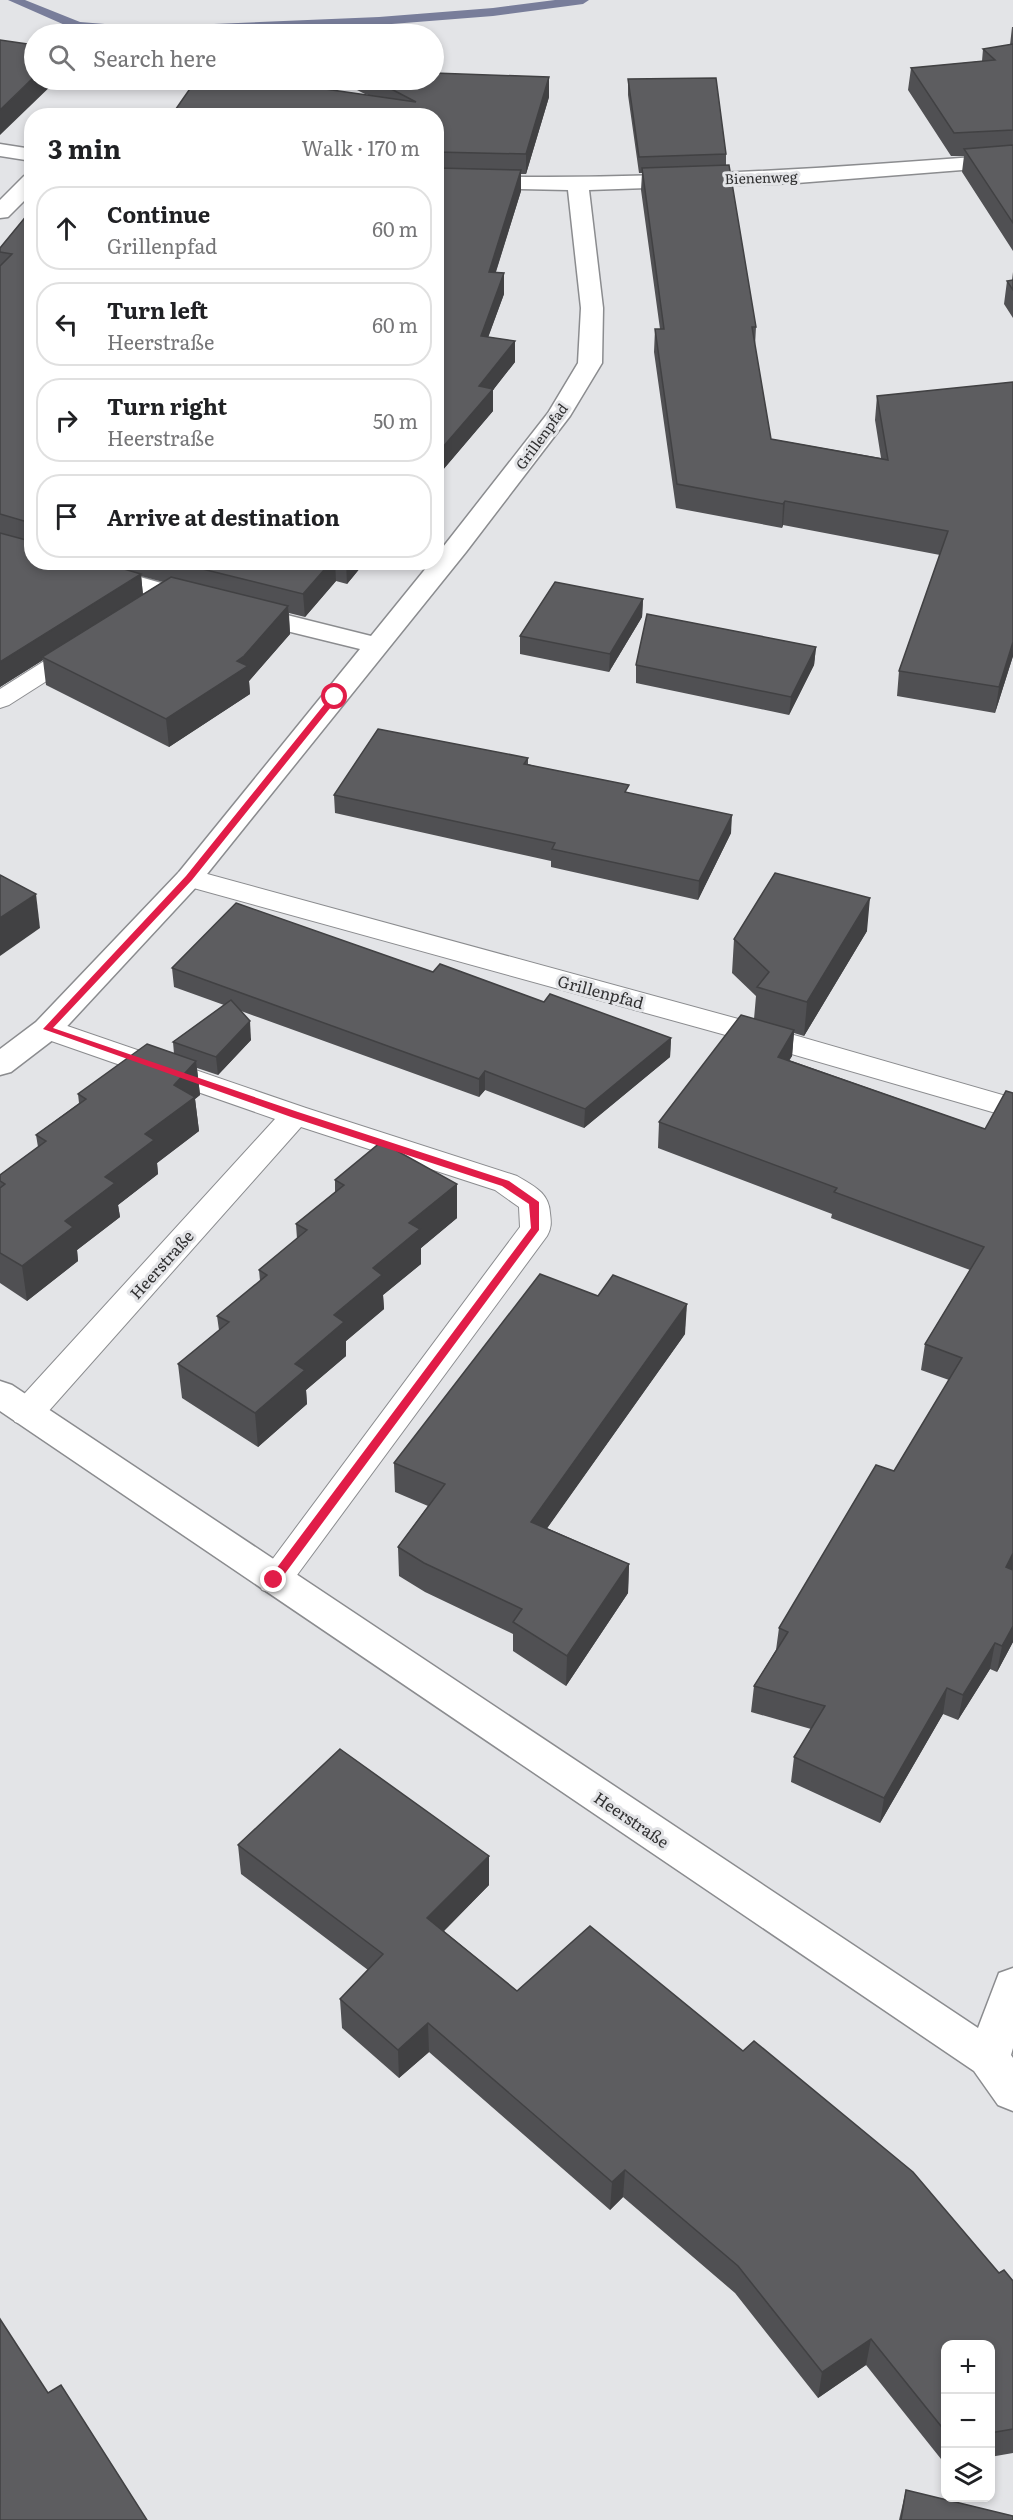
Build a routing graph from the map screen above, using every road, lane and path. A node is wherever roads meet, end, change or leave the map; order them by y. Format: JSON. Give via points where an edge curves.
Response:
{"nodes":[{"id":1,"x":0,"y":150,"type":"edge"},
{"id":2,"x":24,"y":154,"type":"edge"},
{"id":3,"x":1013,"y":160,"type":"edge"},
{"id":4,"x":444,"y":181,"type":"edge"},
{"id":5,"x":578,"y":185,"type":"junction"},
{"id":6,"x":24,"y":189,"type":"edge"},
{"id":7,"x":0,"y":212,"type":"edge"},
{"id":8,"x":444,"y":559,"type":"edge"},
{"id":9,"x":84,"y":570,"type":"edge"},
{"id":10,"x":436,"y":570,"type":"edge"},
{"id":11,"x":169,"y":594,"type":"junction"},
{"id":12,"x":140,"y":612,"type":"edge"},
{"id":13,"x":102,"y":635,"type":"edge"},
{"id":14,"x":376,"y":645,"type":"junction"},
{"id":15,"x":0,"y":700,"type":"edge"},
{"id":16,"x":189,"y":878,"type":"junction"},
{"id":17,"x":47,"y":1029,"type":"junction"},
{"id":18,"x":0,"y":1065,"type":"edge"},
{"id":19,"x":1013,"y":1108,"type":"edge"},
{"id":20,"x":295,"y":1114,"type":"junction"},
{"id":21,"x":14,"y":1404,"type":"edge"},
{"id":22,"x":274,"y":1580,"type":"junction"},
{"id":23,"x":1013,"y":1986,"type":"edge"},
{"id":24,"x":989,"y":2058,"type":"junction"},
{"id":25,"x":1013,"y":2092,"type":"edge"}],
"edges":[{"from":1,"to":2,"type":"street"},
{"from":3,"to":5,"type":"street","name":"Bienenweg","via":[[847,173]]},
{"from":4,"to":5,"type":"street","name":"Bienenweg"},
{"from":5,"to":8,"type":"street","name":"Grillenpfad","via":[[592,308],[590,363],[558,416]]},
{"from":6,"to":7,"type":"street"},
{"from":9,"to":11,"type":"street"},
{"from":10,"to":14,"type":"street","name":"Grillenpfad"},
{"from":11,"to":12,"type":"lane"},
{"from":11,"to":14,"type":"street"},
{"from":13,"to":15,"type":"lane"},
{"from":14,"to":16,"type":"street","name":"Grillenpfad"},
{"from":16,"to":17,"type":"street","name":"Grillenpfad"},
{"from":16,"to":19,"type":"lane","name":"Grillenpfad"},
{"from":17,"to":18,"type":"street","name":"Grillenpfad"},
{"from":17,"to":20,"type":"lane"},
{"from":20,"to":21,"type":"lane","name":"Heerstraße"},
{"from":20,"to":22,"type":"lane","via":[[506,1183],[534,1202],[536,1228]]},
{"from":21,"to":22,"type":"street","name":"Heerstraße"},
{"from":22,"to":24,"type":"street","name":"Heerstraße"},
{"from":23,"to":24,"type":"street"},
{"from":24,"to":25,"type":"street"}]}
